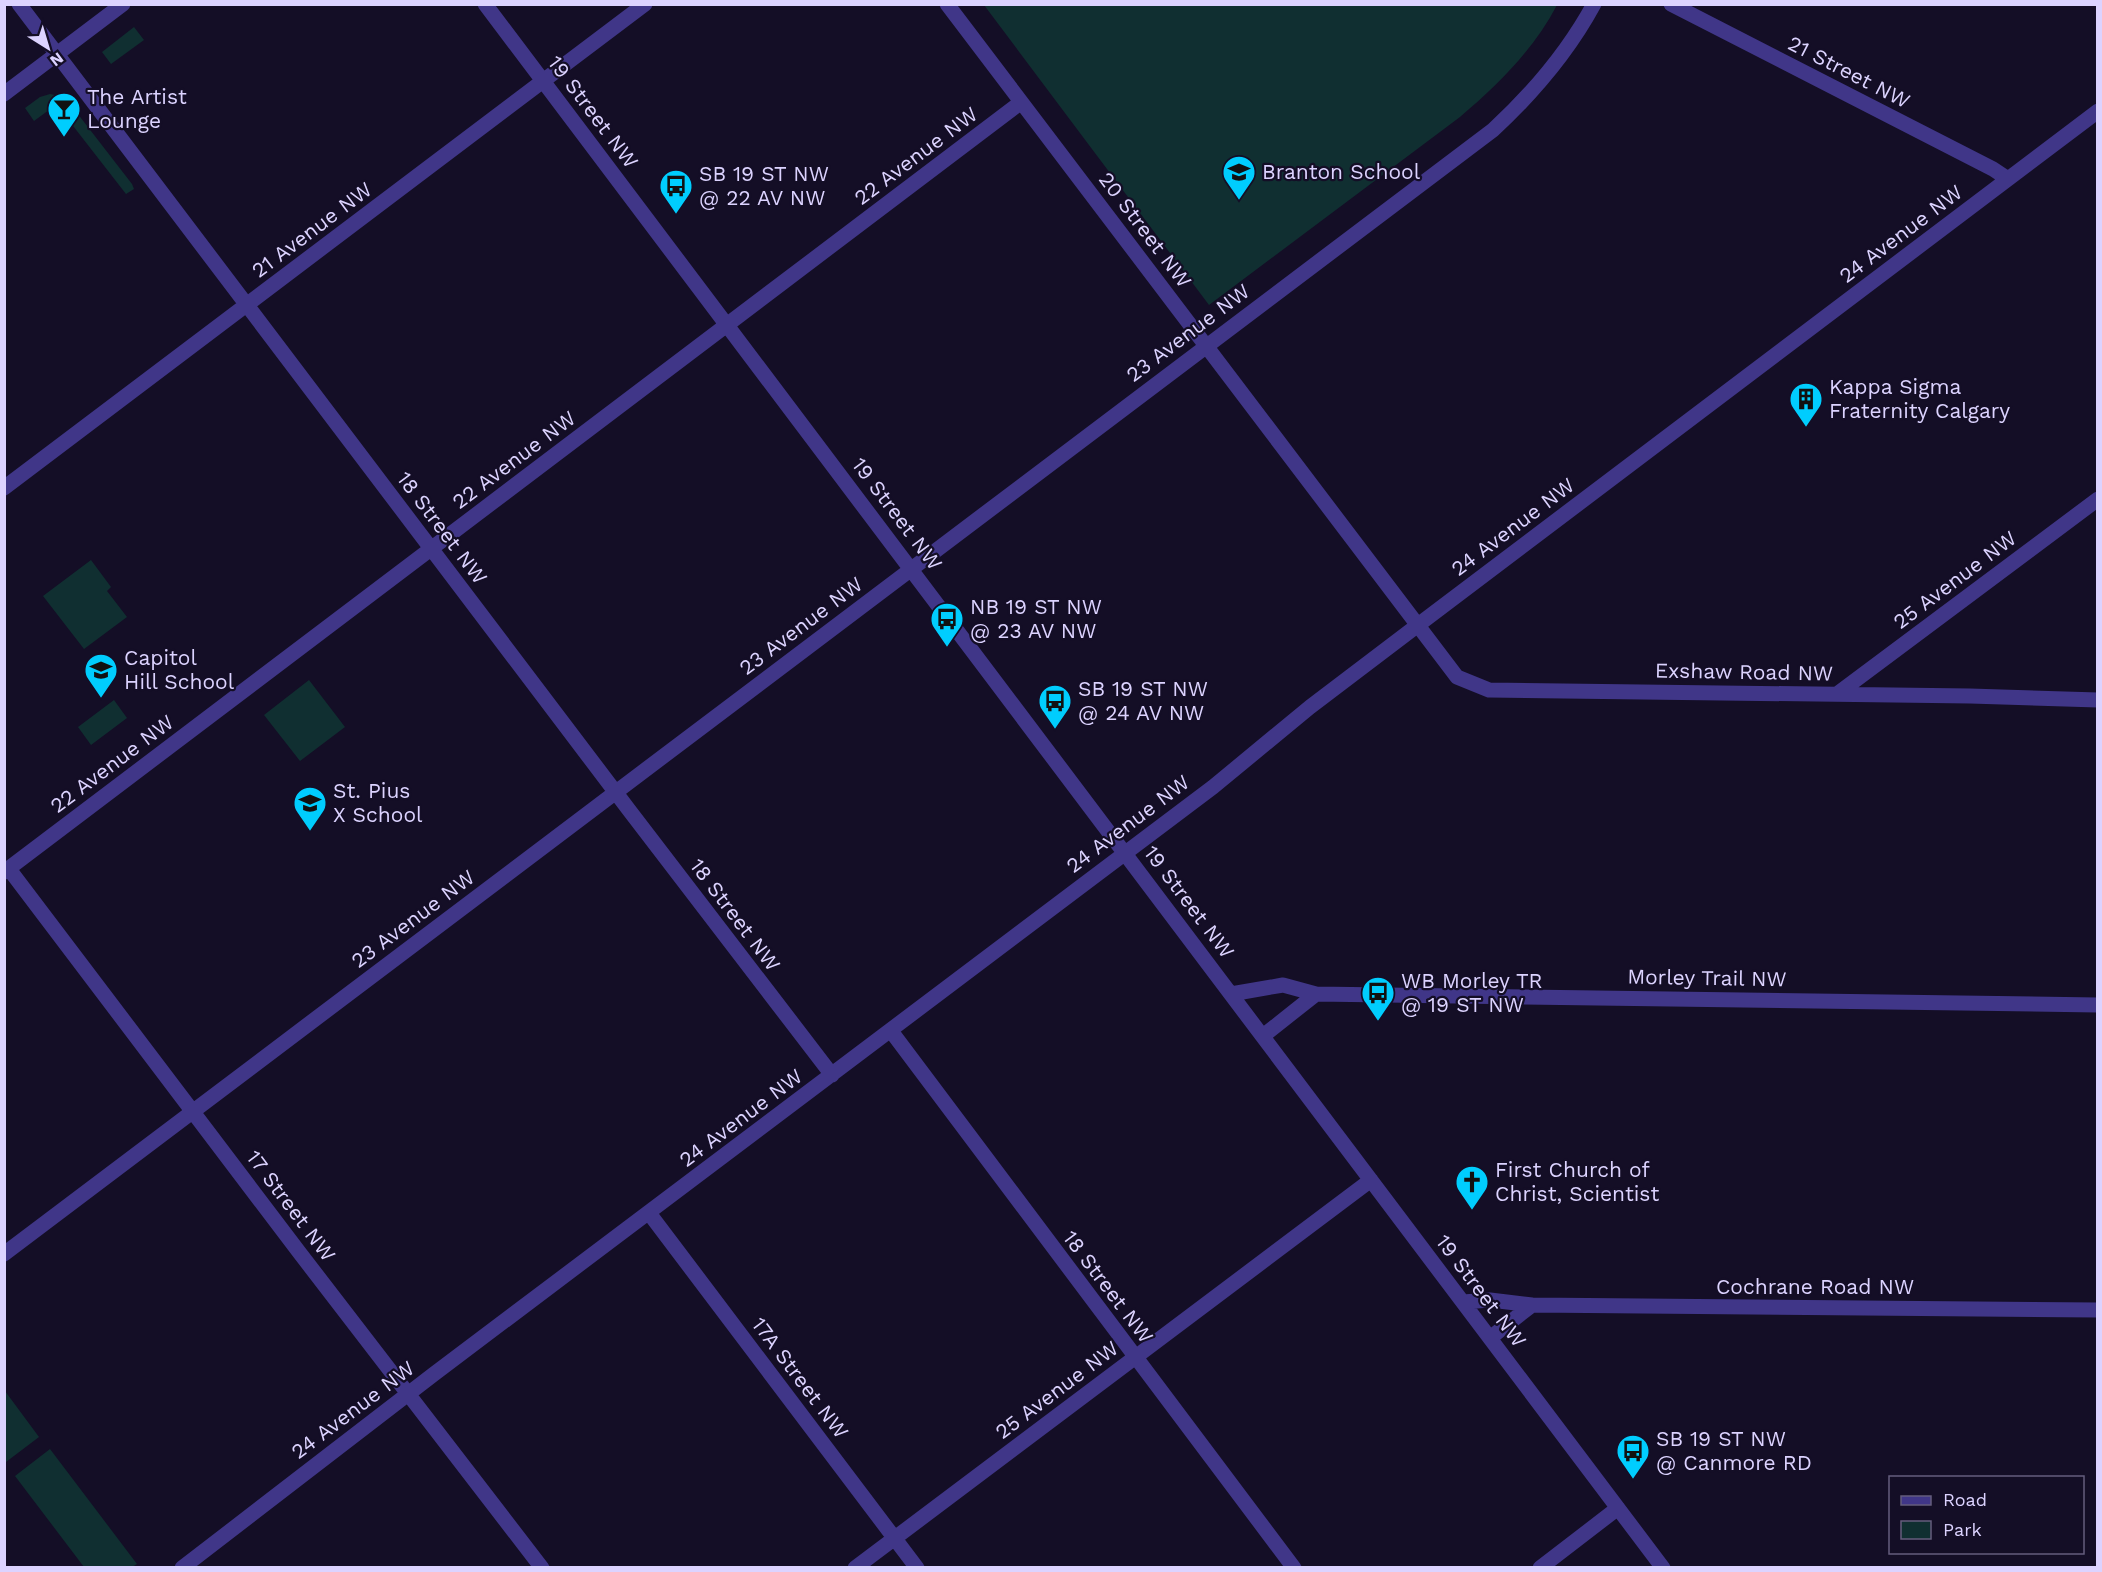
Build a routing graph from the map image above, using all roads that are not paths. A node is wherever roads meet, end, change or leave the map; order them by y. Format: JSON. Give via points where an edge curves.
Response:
{"nodes":[{"id":1,"x":19,"y":4,"type":"edge"},
{"id":2,"x":123,"y":4,"type":"edge"},
{"id":3,"x":485,"y":4,"type":"edge"},
{"id":4,"x":645,"y":4,"type":"edge"},
{"id":5,"x":947,"y":4,"type":"edge"},
{"id":6,"x":1594,"y":4,"type":"edge"},
{"id":7,"x":1671,"y":4,"type":"edge"},
{"id":8,"x":57,"y":54,"type":"junction"},
{"id":9,"x":543,"y":82,"type":"junction"},
{"id":10,"x":4,"y":94,"type":"edge"},
{"id":11,"x":1020,"y":103,"type":"junction"},
{"id":12,"x":2097,"y":111,"type":"edge"},
{"id":13,"x":2008,"y":179,"type":"junction"},
{"id":14,"x":246,"y":306,"type":"junction"},
{"id":15,"x":728,"y":325,"type":"junction"},
{"id":16,"x":1205,"y":346,"type":"junction"},
{"id":17,"x":4,"y":488,"type":"edge"},
{"id":18,"x":2097,"y":499,"type":"edge"},
{"id":19,"x":432,"y":550,"type":"junction"},
{"id":20,"x":912,"y":568,"type":"junction"},
{"id":21,"x":1418,"y":625,"type":"junction"},
{"id":22,"x":1838,"y":694,"type":"junction"},
{"id":23,"x":2097,"y":700,"type":"edge"},
{"id":24,"x":616,"y":792,"type":"junction"},
{"id":25,"x":1126,"y":852,"type":"junction"},
{"id":26,"x":7,"y":870,"type":"edge"},
{"id":27,"x":1231,"y":994,"type":"junction"},
{"id":28,"x":1316,"y":994,"type":"junction"},
{"id":29,"x":2097,"y":1005,"type":"edge"},
{"id":30,"x":891,"y":1031,"type":"junction"},
{"id":31,"x":1263,"y":1036,"type":"junction"},
{"id":32,"x":832,"y":1075,"type":"junction"},
{"id":33,"x":193,"y":1112,"type":"junction"},
{"id":34,"x":1371,"y":1180,"type":"junction"},
{"id":35,"x":649,"y":1213,"type":"junction"},
{"id":36,"x":4,"y":1254,"type":"edge"},
{"id":37,"x":1463,"y":1302,"type":"junction"},
{"id":38,"x":1532,"y":1305,"type":"junction"},
{"id":39,"x":2097,"y":1310,"type":"edge"},
{"id":40,"x":1490,"y":1338,"type":"junction"},
{"id":41,"x":1135,"y":1357,"type":"junction"},
{"id":42,"x":409,"y":1394,"type":"junction"},
{"id":43,"x":1618,"y":1508,"type":"junction"},
{"id":44,"x":894,"y":1538,"type":"junction"},
{"id":45,"x":182,"y":1568,"type":"edge"},
{"id":46,"x":542,"y":1568,"type":"edge"},
{"id":47,"x":855,"y":1568,"type":"edge"},
{"id":48,"x":917,"y":1568,"type":"edge"},
{"id":49,"x":1294,"y":1568,"type":"edge"},
{"id":50,"x":1540,"y":1568,"type":"edge"},
{"id":51,"x":1663,"y":1568,"type":"edge"}],
"edges":[{"from":1,"to":8,"type":"street","name":"18 Street NW"},
{"from":2,"to":8,"type":"street"},
{"from":3,"to":9,"type":"street","name":"19 Street NW"},
{"from":4,"to":9,"type":"street","name":"21 Avenue NW"},
{"from":5,"to":11,"type":"street","name":"20 Street NW"},
{"from":6,"to":16,"type":"street","name":"23 Avenue NW","via":[[1552,69],[1493,130]]},
{"from":7,"to":13,"type":"street","name":"21 Street NW"},
{"from":8,"to":10,"type":"street"},
{"from":8,"to":14,"type":"street","name":"18 Street NW"},
{"from":9,"to":14,"type":"street","name":"21 Avenue NW"},
{"from":9,"to":15,"type":"street","name":"19 Street NW"},
{"from":11,"to":15,"type":"street","name":"22 Avenue NW"},
{"from":11,"to":16,"type":"street","name":"20 Street NW"},
{"from":12,"to":13,"type":"street","name":"24 Avenue NW"},
{"from":13,"to":21,"type":"street","name":"24 Avenue NW"},
{"from":14,"to":17,"type":"street","name":"21 Avenue NW"},
{"from":14,"to":19,"type":"street","name":"18 Street NW"},
{"from":15,"to":19,"type":"street","name":"22 Avenue NW"},
{"from":15,"to":20,"type":"street","name":"19 Street NW"},
{"from":16,"to":20,"type":"street","name":"23 Avenue NW"},
{"from":16,"to":21,"type":"street","name":"20 Street NW"},
{"from":18,"to":22,"type":"street","name":"25 Avenue NW"},
{"from":19,"to":24,"type":"street","name":"18 Street NW"},
{"from":19,"to":26,"type":"street","name":"22 Avenue NW"},
{"from":20,"to":24,"type":"street","name":"23 Avenue NW"},
{"from":20,"to":25,"type":"street","name":"19 Street NW"},
{"from":21,"to":22,"type":"street","name":"Exshaw Road NW","via":[[1457,677],[1489,690]]},
{"from":21,"to":25,"type":"street","name":"24 Avenue NW"},
{"from":22,"to":23,"type":"street","name":"Exshaw Road NW"},
{"from":24,"to":32,"type":"street","name":"18 Street NW"},
{"from":24,"to":33,"type":"street","name":"23 Avenue NW"},
{"from":25,"to":27,"type":"street","name":"19 Street NW"},
{"from":25,"to":30,"type":"street","name":"24 Avenue NW"},
{"from":26,"to":33,"type":"street","name":"17 Street NW"},
{"from":27,"to":28,"type":"street","name":"Morley Trail NW","via":[[1283,985]]},
{"from":27,"to":31,"type":"street","name":"19 Street NW"},
{"from":28,"to":29,"type":"street","name":"Morley Trail NW"},
{"from":28,"to":31,"type":"street"},
{"from":30,"to":32,"type":"street","name":"24 Avenue NW"},
{"from":30,"to":41,"type":"street","name":"18 Street NW"},
{"from":31,"to":34,"type":"street","name":"19 Street NW"},
{"from":32,"to":35,"type":"street","name":"24 Avenue NW"},
{"from":33,"to":36,"type":"street","name":"23 Avenue NW"},
{"from":33,"to":42,"type":"street","name":"17 Street NW"},
{"from":34,"to":37,"type":"street","name":"19 Street NW"},
{"from":34,"to":41,"type":"street","name":"25 Avenue NW"},
{"from":35,"to":42,"type":"street","name":"24 Avenue NW"},
{"from":35,"to":44,"type":"street","name":"17A Street NW"},
{"from":37,"to":38,"type":"street","name":"Cochrane Road NW","via":[[1490,1300]]},
{"from":37,"to":40,"type":"street","name":"19 Street NW"},
{"from":38,"to":39,"type":"street","name":"Cochrane Road NW"},
{"from":38,"to":40,"type":"street"},
{"from":40,"to":43,"type":"street","name":"19 Street NW"},
{"from":41,"to":44,"type":"street","name":"25 Avenue NW"},
{"from":41,"to":49,"type":"street","name":"18 Street NW"},
{"from":42,"to":45,"type":"street","name":"24 Avenue NW"},
{"from":42,"to":46,"type":"street","name":"17 Street NW"},
{"from":43,"to":50,"type":"street"},
{"from":43,"to":51,"type":"street","name":"19 Street NW"},
{"from":44,"to":47,"type":"street","name":"25 Avenue NW"},
{"from":44,"to":48,"type":"street","name":"17A Street NW"}]}
